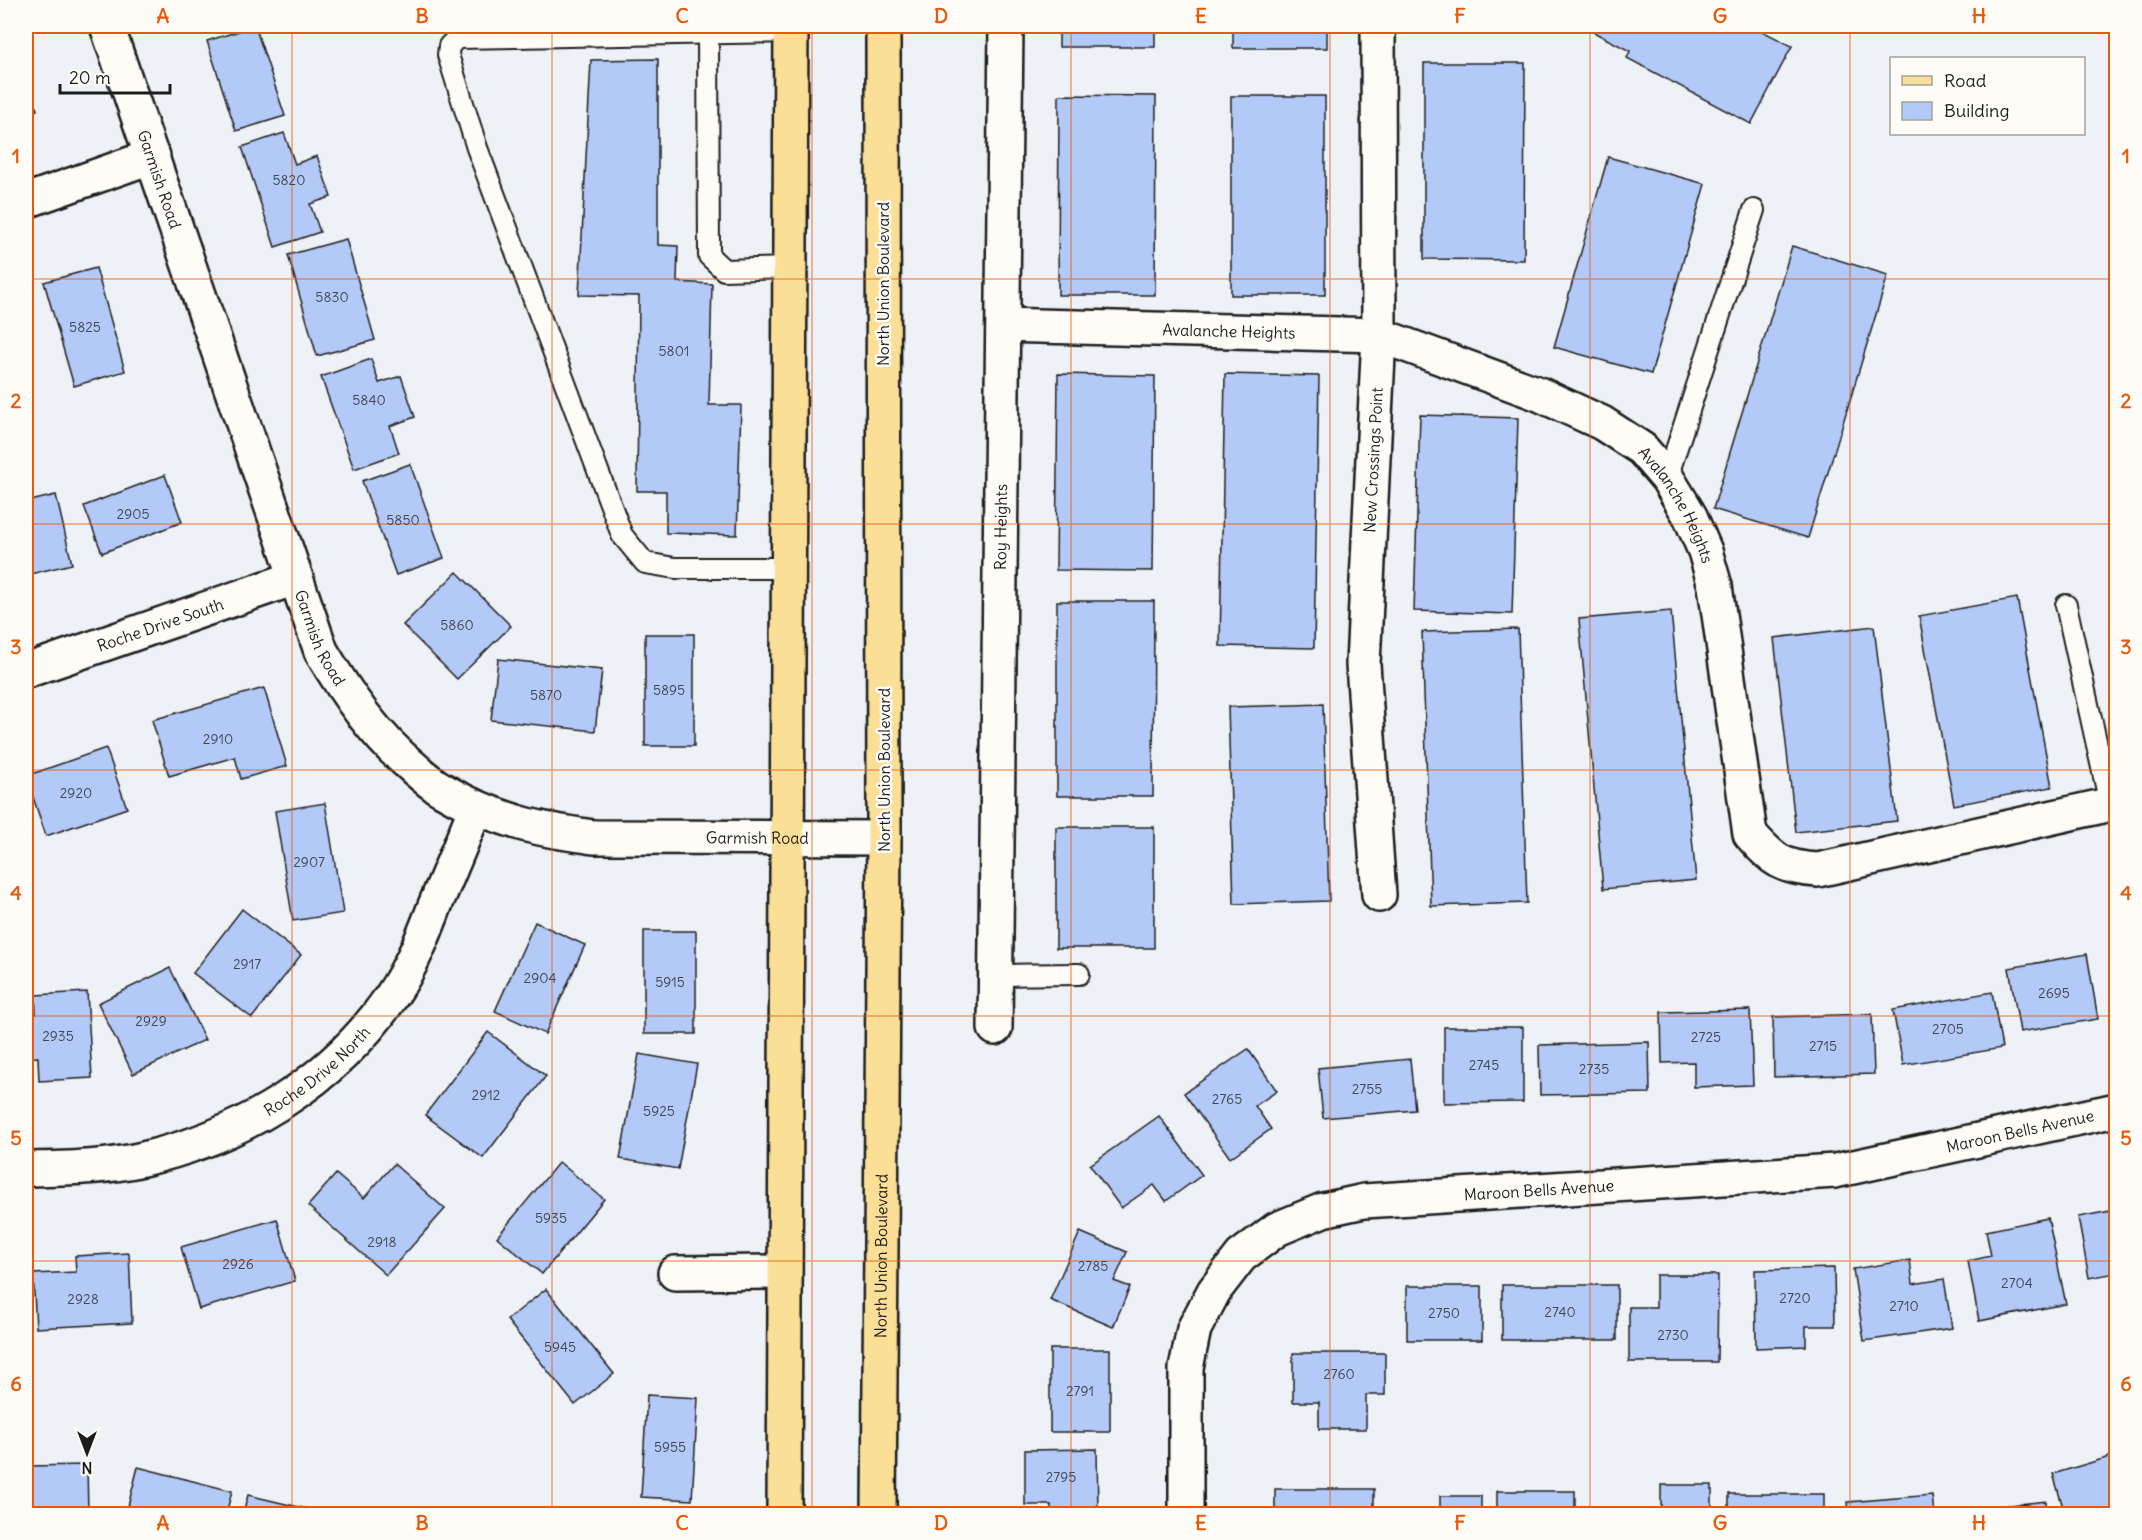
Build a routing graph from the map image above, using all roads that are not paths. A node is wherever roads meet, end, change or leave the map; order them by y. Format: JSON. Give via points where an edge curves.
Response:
{"nodes":[{"id":1,"x":107,"y":26,"type":"edge"},
{"id":2,"x":883,"y":26,"type":"edge"},
{"id":3,"x":1006,"y":26,"type":"edge"},
{"id":4,"x":1378,"y":26,"type":"edge"},
{"id":5,"x":791,"y":29,"type":"edge"},
{"id":6,"x":708,"y":34,"type":"junction"},
{"id":7,"x":153,"y":156,"type":"junction"},
{"id":8,"x":26,"y":201,"type":"edge"},
{"id":9,"x":1754,"y":210,"type":"dead end"},
{"id":10,"x":790,"y":268,"type":"junction"},
{"id":11,"x":1004,"y":325,"type":"junction"},
{"id":12,"x":1379,"y":335,"type":"junction"},
{"id":13,"x":1666,"y":478,"type":"junction"},
{"id":14,"x":789,"y":568,"type":"junction"},
{"id":15,"x":295,"y":578,"type":"junction"},
{"id":16,"x":2066,"y":605,"type":"dead end"},
{"id":17,"x":26,"y":671,"type":"edge"},
{"id":18,"x":2113,"y":803,"type":"edge"},
{"id":19,"x":476,"y":807,"type":"junction"},
{"id":20,"x":788,"y":838,"type":"junction"},
{"id":21,"x":884,"y":838,"type":"junction"},
{"id":22,"x":1379,"y":895,"type":"dead end"},
{"id":23,"x":1079,"y":974,"type":"dead end"},
{"id":24,"x":996,"y":975,"type":"junction"},
{"id":25,"x":995,"y":1028,"type":"dead end"},
{"id":26,"x":2116,"y":1110,"type":"edge"},
{"id":27,"x":26,"y":1169,"type":"edge"},
{"id":28,"x":784,"y":1272,"type":"junction"},
{"id":29,"x":675,"y":1273,"type":"dead end"},
{"id":30,"x":784,"y":1515,"type":"edge"},
{"id":31,"x":879,"y":1515,"type":"edge"},
{"id":32,"x":1186,"y":1515,"type":"edge"}],
"edges":[{"from":1,"to":7,"type":"street","name":"Garmish Road"},
{"from":2,"to":21,"type":"main road","name":"North Union Boulevard"},
{"from":3,"to":11,"type":"street","name":"Roy Heights"},
{"from":4,"to":12,"type":"street","name":"New Crossings Point"},
{"from":5,"to":6,"type":"lane"},
{"from":5,"to":10,"type":"main road"},
{"from":6,"to":10,"type":"lane","via":[[709,256],[724,270]]},
{"from":6,"to":14,"type":"lane","via":[[457,38],[449,46],[448,55],[477,148],[622,535],[645,563],[675,568]]},
{"from":7,"to":8,"type":"street"},
{"from":7,"to":15,"type":"street","name":"Garmish Road"},
{"from":9,"to":13,"type":"lane"},
{"from":10,"to":14,"type":"main road"},
{"from":11,"to":12,"type":"street","name":"Avalanche Heights"},
{"from":11,"to":24,"type":"street","name":"Roy Heights"},
{"from":12,"to":13,"type":"street","name":"Avalanche Heights","via":[[1539,394],[1602,423],[1642,449]]},
{"from":12,"to":22,"type":"street","name":"New Crossings Point","via":[[1363,664]]},
{"from":13,"to":18,"type":"street","name":"Avalanche Heights","via":[[1690,516],[1705,551],[1714,586],[1750,834],[1769,856],[1795,869],[1818,870]]},
{"from":14,"to":20,"type":"main road"},
{"from":15,"to":17,"type":"street","name":"Roche Drive South"},
{"from":15,"to":19,"type":"street","name":"Garmish Road","via":[[321,651],[374,729],[439,788]]},
{"from":16,"to":18,"type":"lane"},
{"from":19,"to":20,"type":"street","name":"Garmish Road","via":[[518,822],[594,837]]},
{"from":19,"to":27,"type":"street","name":"Roche Drive North","via":[[420,945],[392,996],[360,1038],[325,1072],[244,1124],[188,1146],[142,1160],[92,1167]]},
{"from":20,"to":21,"type":"street","name":"Garmish Road"},
{"from":20,"to":28,"type":"main road"},
{"from":21,"to":31,"type":"main road","name":"North Union Boulevard"},
{"from":23,"to":24,"type":"lane"},
{"from":24,"to":25,"type":"street","name":"Roy Heights"},
{"from":26,"to":32,"type":"street","name":"Maroon Bells Avenue","via":[[1835,1171],[1364,1201],[1323,1210],[1277,1229],[1241,1256],[1214,1291],[1194,1329],[1186,1368]]},
{"from":28,"to":29,"type":"street"},
{"from":28,"to":30,"type":"main road"}]}
